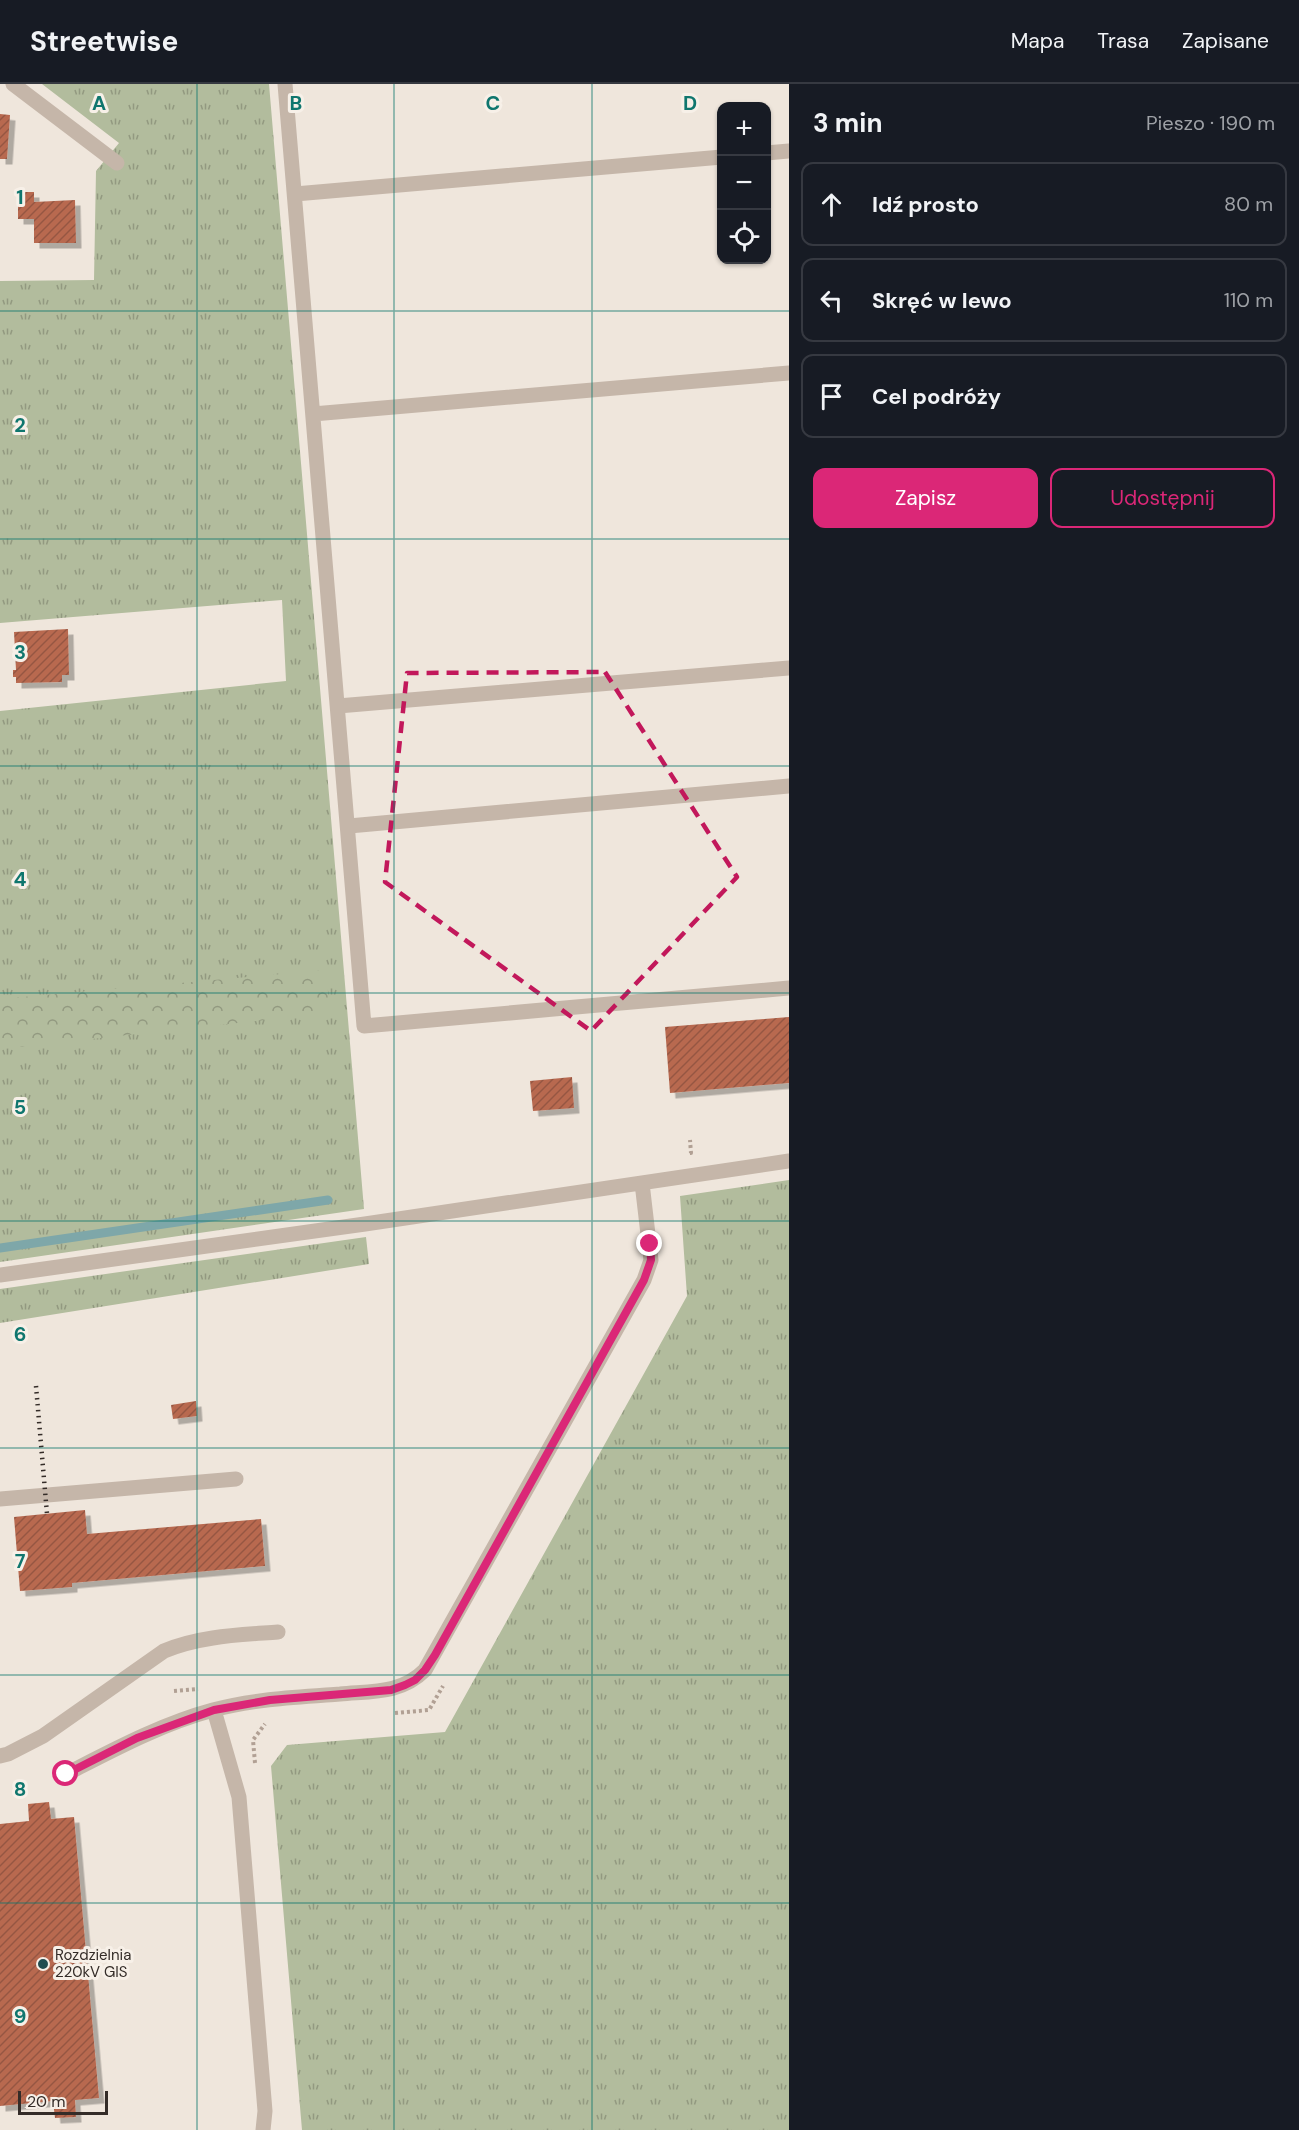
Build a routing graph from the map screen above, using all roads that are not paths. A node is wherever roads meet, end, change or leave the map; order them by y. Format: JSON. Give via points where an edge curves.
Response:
{"nodes":[{"id":1,"x":13,"y":84,"type":"edge"},
{"id":2,"x":285,"y":84,"type":"edge"},
{"id":3,"x":789,"y":151,"type":"edge"},
{"id":4,"x":771,"y":153,"type":"edge"},
{"id":5,"x":717,"y":157,"type":"edge"},
{"id":6,"x":117,"y":163,"type":"dead end"},
{"id":7,"x":295,"y":194,"type":"junction"},
{"id":8,"x":789,"y":373,"type":"edge"},
{"id":9,"x":313,"y":414,"type":"junction"},
{"id":10,"x":789,"y":668,"type":"edge"},
{"id":11,"x":338,"y":706,"type":"junction"},
{"id":12,"x":789,"y":786,"type":"edge"},
{"id":13,"x":349,"y":826,"type":"junction"},
{"id":14,"x":789,"y":988,"type":"edge"},
{"id":15,"x":789,"y":1161,"type":"edge"},
{"id":16,"x":642,"y":1183,"type":"junction"},
{"id":17,"x":0,"y":1275,"type":"edge"},
{"id":18,"x":236,"y":1479,"type":"dead end"},
{"id":19,"x":0,"y":1499,"type":"edge"},
{"id":20,"x":278,"y":1632,"type":"dead end"},
{"id":21,"x":214,"y":1710,"type":"junction"},
{"id":22,"x":0,"y":1756,"type":"edge"},
{"id":23,"x":66,"y":1774,"type":"dead end"},
{"id":24,"x":263,"y":2130,"type":"edge"}],
"edges":[{"from":1,"to":6,"type":"lane"},
{"from":2,"to":7,"type":"lane"},
{"from":3,"to":4,"type":"lane"},
{"from":5,"to":7,"type":"lane"},
{"from":7,"to":9,"type":"lane"},
{"from":8,"to":9,"type":"lane"},
{"from":9,"to":11,"type":"lane"},
{"from":10,"to":11,"type":"lane"},
{"from":11,"to":13,"type":"lane"},
{"from":12,"to":13,"type":"lane"},
{"from":13,"to":14,"type":"lane","via":[[364,1026]]},
{"from":15,"to":16,"type":"lane"},
{"from":16,"to":17,"type":"lane"},
{"from":16,"to":21,"type":"lane","via":[[651,1260],[644,1280],[425,1670],[415,1680],[391,1690],[270,1700]]},
{"from":18,"to":19,"type":"lane"},
{"from":20,"to":22,"type":"lane","via":[[217,1637],[164,1652],[43,1736]]},
{"from":21,"to":23,"type":"lane","via":[[137,1738]]},
{"from":21,"to":24,"type":"lane","via":[[239,1797],[265,2111]]}]}
